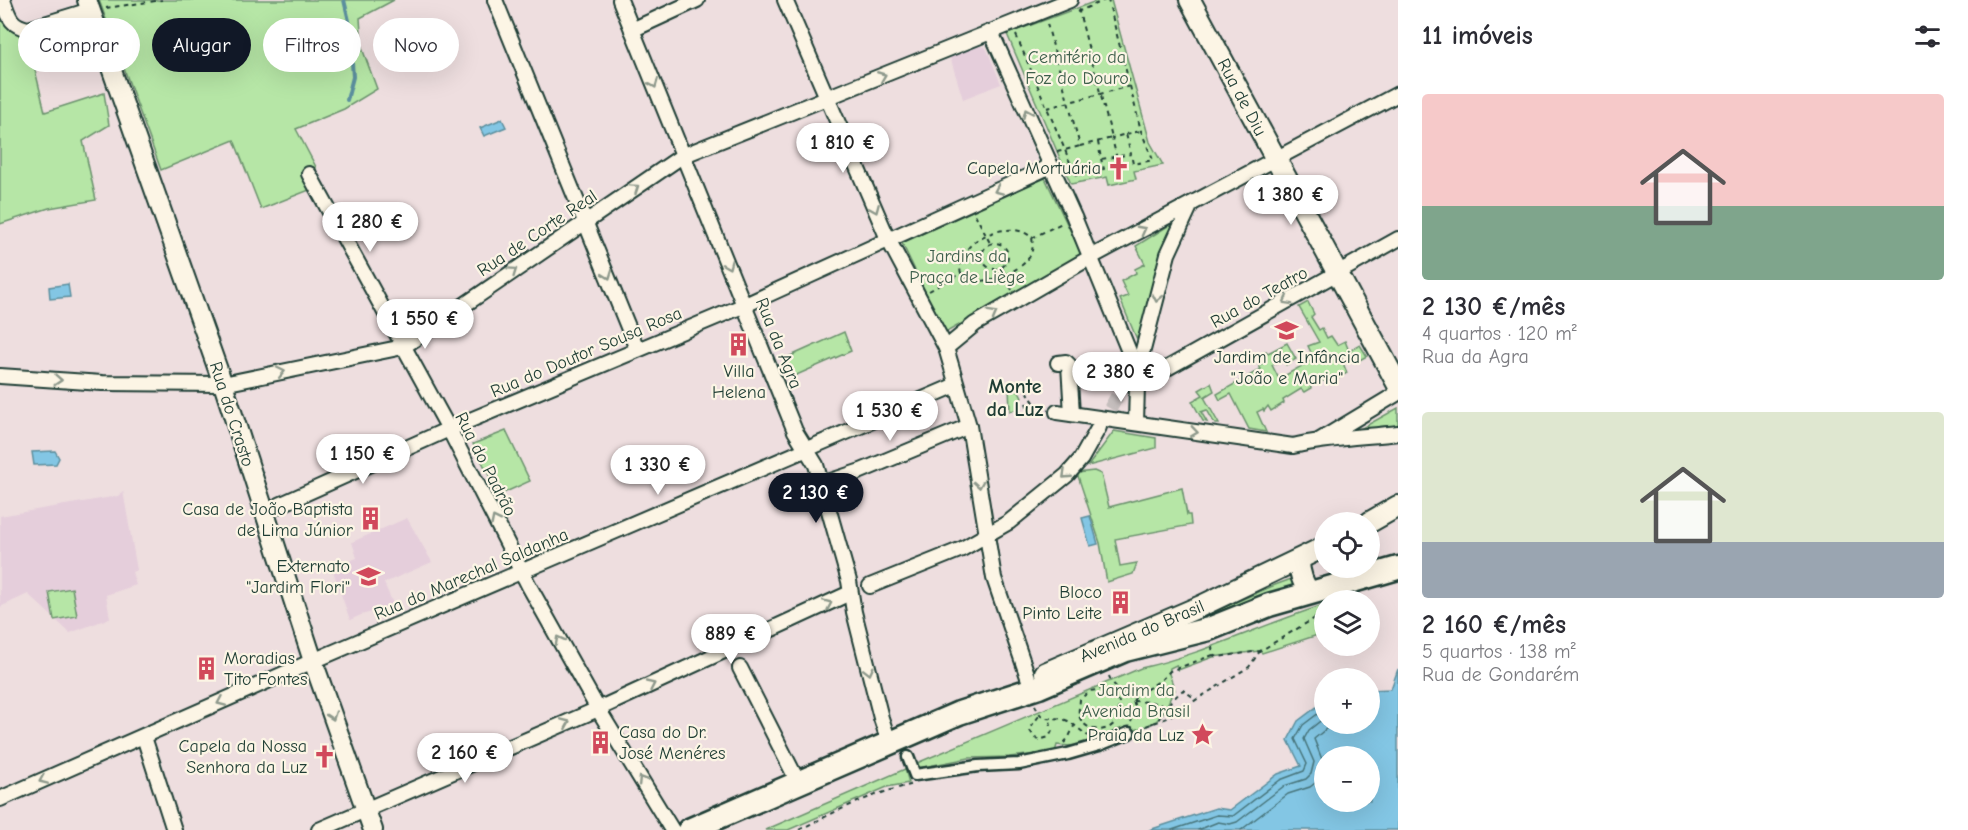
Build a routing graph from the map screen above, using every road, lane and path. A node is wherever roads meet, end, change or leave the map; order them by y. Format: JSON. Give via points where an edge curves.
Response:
{"nodes":[{"id":1,"x":3,"y":0,"type":"edge"},
{"id":2,"x":162,"y":0,"type":"edge"},
{"id":3,"x":495,"y":0,"type":"edge"},
{"id":4,"x":620,"y":0,"type":"edge"},
{"id":5,"x":697,"y":0,"type":"edge"},
{"id":6,"x":785,"y":0,"type":"edge"},
{"id":7,"x":1107,"y":0,"type":"edge"},
{"id":8,"x":1190,"y":0,"type":"edge"},
{"id":9,"x":1074,"y":4,"type":"edge"},
{"id":10,"x":88,"y":5,"type":"edge"},
{"id":11,"x":1068,"y":15,"type":"dead end"},
{"id":12,"x":1047,"y":23,"type":"dead end"},
{"id":13,"x":632,"y":30,"type":"junction"},
{"id":14,"x":992,"y":32,"type":"junction"},
{"id":15,"x":1016,"y":36,"type":"dead end"},
{"id":16,"x":1130,"y":86,"type":"junction"},
{"id":17,"x":1398,"y":94,"type":"edge"},
{"id":18,"x":1101,"y":95,"type":"junction"},
{"id":19,"x":827,"y":97,"type":"junction"},
{"id":20,"x":1069,"y":103,"type":"junction"},
{"id":21,"x":1047,"y":108,"type":"junction"},
{"id":22,"x":1141,"y":131,"type":"junction"},
{"id":23,"x":1126,"y":134,"type":"junction"},
{"id":24,"x":1112,"y":138,"type":"junction"},
{"id":25,"x":1098,"y":141,"type":"junction"},
{"id":26,"x":1080,"y":146,"type":"junction"},
{"id":27,"x":1065,"y":150,"type":"junction"},
{"id":28,"x":1131,"y":154,"type":"junction"},
{"id":29,"x":682,"y":156,"type":"junction"},
{"id":30,"x":1117,"y":157,"type":"junction"},
{"id":31,"x":1101,"y":159,"type":"junction"},
{"id":32,"x":1276,"y":160,"type":"junction"},
{"id":33,"x":1051,"y":166,"type":"junction"},
{"id":34,"x":309,"y":174,"type":"dead end"},
{"id":35,"x":969,"y":203,"type":"junction"},
{"id":36,"x":1191,"y":204,"type":"junction"},
{"id":37,"x":1074,"y":217,"type":"junction"},
{"id":38,"x":586,"y":220,"type":"junction"},
{"id":39,"x":986,"y":236,"type":"junction"},
{"id":40,"x":1032,"y":238,"type":"junction"},
{"id":41,"x":888,"y":239,"type":"junction"},
{"id":42,"x":1398,"y":239,"type":"edge"},
{"id":43,"x":990,"y":244,"type":"junction"},
{"id":44,"x":1090,"y":257,"type":"junction"},
{"id":45,"x":1002,"y":268,"type":"junction"},
{"id":46,"x":961,"y":273,"type":"junction"},
{"id":47,"x":1339,"y":273,"type":"junction"},
{"id":48,"x":1005,"y":275,"type":"junction"},
{"id":49,"x":918,"y":296,"type":"junction"},
{"id":50,"x":1017,"y":301,"type":"junction"},
{"id":51,"x":745,"y":305,"type":"junction"},
{"id":52,"x":403,"y":347,"type":"junction"},
{"id":53,"x":946,"y":348,"type":"junction"},
{"id":54,"x":637,"y":349,"type":"junction"},
{"id":55,"x":1143,"y":350,"type":"tunnel mouth"},
{"id":56,"x":1058,"y":363,"type":"dead end"},
{"id":57,"x":0,"y":376,"type":"edge"},
{"id":58,"x":224,"y":384,"type":"junction"},
{"id":59,"x":957,"y":385,"type":"junction"},
{"id":60,"x":1137,"y":385,"type":"junction"},
{"id":61,"x":1398,"y":385,"type":"edge"},
{"id":62,"x":1027,"y":391,"type":"dead end"},
{"id":63,"x":1398,"y":393,"type":"edge"},
{"id":64,"x":1026,"y":404,"type":"dead end"},
{"id":65,"x":1028,"y":408,"type":"dead end"},
{"id":66,"x":1055,"y":411,"type":"joint"},
{"id":67,"x":1072,"y":414,"type":"junction"},
{"id":68,"x":1136,"y":423,"type":"junction"},
{"id":69,"x":969,"y":426,"type":"junction"},
{"id":70,"x":1100,"y":427,"type":"tunnel mouth"},
{"id":71,"x":449,"y":429,"type":"junction"},
{"id":72,"x":1398,"y":433,"type":"edge"},
{"id":73,"x":1320,"y":440,"type":"junction"},
{"id":74,"x":807,"y":448,"type":"junction"},
{"id":75,"x":822,"y":484,"type":"junction"},
{"id":76,"x":1398,"y":506,"type":"edge"},
{"id":77,"x":264,"y":512,"type":"junction"},
{"id":78,"x":1380,"y":516,"type":"edge"},
{"id":79,"x":987,"y":534,"type":"junction"},
{"id":80,"x":1314,"y":553,"type":"edge"},
{"id":81,"x":1299,"y":561,"type":"junction"},
{"id":82,"x":1398,"y":568,"type":"edge"},
{"id":83,"x":522,"y":573,"type":"junction"},
{"id":84,"x":868,"y":586,"type":"dead end"},
{"id":85,"x":853,"y":592,"type":"junction"},
{"id":86,"x":1311,"y":593,"type":"junction"},
{"id":87,"x":1314,"y":619,"type":"edge"},
{"id":88,"x":1211,"y":643,"type":"dead end"},
{"id":89,"x":1125,"y":650,"type":"junction"},
{"id":90,"x":1093,"y":651,"type":"junction"},
{"id":91,"x":1260,"y":651,"type":"junction"},
{"id":92,"x":1213,"y":655,"type":"junction"},
{"id":93,"x":313,"y":661,"type":"junction"},
{"id":94,"x":740,"y":668,"type":"dead end"},
{"id":95,"x":1109,"y":676,"type":"dead end"},
{"id":96,"x":1029,"y":680,"type":"junction"},
{"id":97,"x":1087,"y":684,"type":"dead end"},
{"id":98,"x":1090,"y":691,"type":"junction"},
{"id":99,"x":1197,"y":699,"type":"junction"},
{"id":100,"x":1133,"y":701,"type":"junction"},
{"id":101,"x":1034,"y":703,"type":"dead end"},
{"id":102,"x":1168,"y":706,"type":"junction"},
{"id":103,"x":598,"y":710,"type":"junction"},
{"id":104,"x":1180,"y":710,"type":"junction"},
{"id":105,"x":959,"y":713,"type":"junction"},
{"id":106,"x":1039,"y":716,"type":"junction"},
{"id":107,"x":1050,"y":719,"type":"junction"},
{"id":108,"x":1074,"y":726,"type":"junction"},
{"id":109,"x":1129,"y":733,"type":"joint"},
{"id":110,"x":144,"y":737,"type":"junction"},
{"id":111,"x":890,"y":742,"type":"junction"},
{"id":112,"x":1099,"y":745,"type":"junction"},
{"id":113,"x":1057,"y":756,"type":"junction"},
{"id":114,"x":908,"y":757,"type":"dead end"},
{"id":115,"x":798,"y":782,"type":"junction"},
{"id":116,"x":911,"y":785,"type":"dead end"},
{"id":117,"x":0,"y":799,"type":"edge"},
{"id":118,"x":365,"y":810,"type":"junction"},
{"id":119,"x":174,"y":830,"type":"edge"},
{"id":120,"x":319,"y":830,"type":"edge"},
{"id":121,"x":373,"y":830,"type":"edge"},
{"id":122,"x":672,"y":830,"type":"edge"},
{"id":123,"x":688,"y":830,"type":"edge"},
{"id":124,"x":799,"y":830,"type":"edge"}],
"edges":[{"from":1,"to":10,"type":"street","via":[[11,21],[28,29]]},
{"from":2,"to":10,"type":"path"},
{"from":3,"to":38,"type":"street"},
{"from":4,"to":13,"type":"street","name":"Rua da Agra"},
{"from":5,"to":13,"type":"street"},
{"from":6,"to":19,"type":"street"},
{"from":7,"to":9,"type":"path"},
{"from":7,"to":16,"type":"path"},
{"from":8,"to":32,"type":"main road","name":"Rua de Diu"},
{"from":9,"to":11,"type":"path"},
{"from":9,"to":14,"type":"street","name":"Rua de Corte Real"},
{"from":9,"to":18,"type":"path"},
{"from":10,"to":58,"type":"street","name":"Rua do Crasto"},
{"from":12,"to":20,"type":"path"},
{"from":13,"to":29,"type":"street","name":"Rua da Agra","one_way":true},
{"from":19,"to":14,"type":"street","name":"Rua de Corte Real","one_way":true},
{"from":33,"to":14,"type":"street","one_way":true},
{"from":15,"to":21,"type":"path"},
{"from":16,"to":18,"type":"path"},
{"from":16,"to":22,"type":"path"},
{"from":17,"to":32,"type":"street"},
{"from":18,"to":20,"type":"path"},
{"from":18,"to":24,"type":"path"},
{"from":19,"to":29,"type":"street","name":"Rua de Corte Real"},
{"from":19,"to":41,"type":"street","one_way":true},
{"from":20,"to":21,"type":"path"},
{"from":20,"to":26,"type":"path"},
{"from":21,"to":27,"type":"path"},
{"from":22,"to":23,"type":"path"},
{"from":22,"to":28,"type":"path","via":[[1153,160],[1133,164]]},
{"from":23,"to":24,"type":"path"},
{"from":23,"to":28,"type":"path"},
{"from":24,"to":25,"type":"path"},
{"from":24,"to":30,"type":"path"},
{"from":25,"to":26,"type":"path"},
{"from":25,"to":31,"type":"path"},
{"from":26,"to":27,"type":"path"},
{"from":27,"to":31,"type":"path","via":[[1075,175],[1104,169]]},
{"from":28,"to":30,"type":"path"},
{"from":38,"to":29,"type":"street","name":"Rua de Corte Real","one_way":true},
{"from":29,"to":51,"type":"street","name":"Rua da Agra","one_way":true},
{"from":30,"to":31,"type":"path"},
{"from":32,"to":36,"type":"street"},
{"from":32,"to":47,"type":"main road","name":"Rua de Diu"},
{"from":33,"to":35,"type":"street","name":"Rua do Doutor Sousa Rosa","one_way":true},
{"from":33,"to":37,"type":"street"},
{"from":34,"to":52,"type":"street","name":"Rua do Padrão"},
{"from":35,"to":39,"type":"path"},
{"from":35,"to":41,"type":"street","name":"Rua do Doutor Sousa Rosa"},
{"from":44,"to":36,"type":"street","one_way":true},
{"from":36,"to":55,"type":"street","one_way":true,"via":[[1168,254]]},
{"from":37,"to":40,"type":"path"},
{"from":37,"to":44,"type":"street"},
{"from":52,"to":38,"type":"street","name":"Rua de Corte Real","one_way":true},
{"from":38,"to":54,"type":"street","one_way":true},
{"from":39,"to":40,"type":"path","via":[[1011,229]]},
{"from":39,"to":43,"type":"path"},
{"from":39,"to":46,"type":"path","via":[[966,251]]},
{"from":40,"to":48,"type":"path","via":[[1030,258]]},
{"from":41,"to":49,"type":"street"},
{"from":41,"to":51,"type":"street","name":"Rua do Doutor Sousa Rosa"},
{"from":42,"to":47,"type":"street","name":"Rua do Teatro"},
{"from":43,"to":45,"type":"path","via":[[1002,244],[1007,250],[1009,258]]},
{"from":43,"to":45,"type":"path","via":[[984,250],[983,262],[993,270]]},
{"from":44,"to":50,"type":"street"},
{"from":44,"to":60,"type":"street","via":[[1130,354]]},
{"from":45,"to":48,"type":"path"},
{"from":46,"to":48,"type":"path","via":[[979,282]]},
{"from":46,"to":49,"type":"path"},
{"from":47,"to":60,"type":"street","name":"Rua do Teatro","one_way":true},
{"from":47,"to":61,"type":"main road","name":"Rua de Diu"},
{"from":48,"to":50,"type":"path"},
{"from":49,"to":53,"type":"street"},
{"from":53,"to":50,"type":"street","one_way":true,"via":[[975,324]]},
{"from":51,"to":54,"type":"street","name":"Rua do Doutor Sousa Rosa"},
{"from":51,"to":74,"type":"street","name":"Rua da Agra","via":[[795,431]]},
{"from":58,"to":52,"type":"street","name":"Rua de Corte Real","one_way":true},
{"from":52,"to":71,"type":"street","name":"Rua do Padrão"},
{"from":53,"to":59,"type":"street"},
{"from":54,"to":71,"type":"street","name":"Rua do Doutor Sousa Rosa"},
{"from":56,"to":67,"type":"street","via":[[1069,365]]},
{"from":57,"to":58,"type":"street","name":"Rua de Corte Real","one_way":true,"via":[[102,383]]},
{"from":58,"to":77,"type":"street","name":"Rua do Crasto"},
{"from":59,"to":69,"type":"street"},
{"from":59,"to":74,"type":"street","name":"Rua do Marechal Saldanha"},
{"from":60,"to":68,"type":"street"},
{"from":62,"to":66,"type":"path","via":[[1039,408]]},
{"from":63,"to":73,"type":"street"},
{"from":64,"to":65,"type":"path"},
{"from":66,"to":67,"type":"street"},
{"from":67,"to":68,"type":"street"},
{"from":68,"to":73,"type":"street","one_way":true,"via":[[1293,446]]},
{"from":69,"to":75,"type":"street"},
{"from":69,"to":79,"type":"street","one_way":true},
{"from":70,"to":79,"type":"street","one_way":true,"via":[[1067,475],[1027,509]]},
{"from":71,"to":77,"type":"street","name":"Rua do Doutor Sousa Rosa"},
{"from":83,"to":71,"type":"street","name":"Rua do Padrão","one_way":true},
{"from":72,"to":73,"type":"street"},
{"from":74,"to":75,"type":"street","name":"Rua da Agra"},
{"from":74,"to":83,"type":"street","name":"Rua do Marechal Saldanha"},
{"from":75,"to":85,"type":"street","name":"Rua da Agra"},
{"from":76,"to":78,"type":"main road"},
{"from":77,"to":93,"type":"street","name":"Rua do Crasto"},
{"from":79,"to":84,"type":"street","via":[[962,549]]},
{"from":79,"to":96,"type":"street","via":[[998,594]]},
{"from":80,"to":81,"type":"main road","name":"Avenida do Brasil"},
{"from":81,"to":86,"type":"main road","via":[[1306,589]]},
{"from":81,"to":90,"type":"main road","name":"Avenida do Brasil"},
{"from":82,"to":86,"type":"main road","name":"Avenida do Brasil"},
{"from":83,"to":93,"type":"street","name":"Rua do Marechal Saldanha"},
{"from":103,"to":83,"type":"street","name":"Rua do Padrão","one_way":true},
{"from":103,"to":85,"type":"street","one_way":true},
{"from":85,"to":111,"type":"street","name":"Rua da Agra","one_way":true},
{"from":86,"to":89,"type":"main road","name":"Avenida do Brasil","via":[[1209,629]]},
{"from":87,"to":91,"type":"path"},
{"from":88,"to":92,"type":"path"},
{"from":89,"to":90,"type":"main road"},
{"from":89,"to":105,"type":"main road","name":"Avenida do Brasil","via":[[1039,687]]},
{"from":90,"to":96,"type":"main road","name":"Avenida do Brasil"},
{"from":91,"to":92,"type":"path"},
{"from":91,"to":99,"type":"path","via":[[1249,667]]},
{"from":92,"to":100,"type":"path","via":[[1170,671]]},
{"from":93,"to":110,"type":"street","name":"Rua do Marechal Saldanha","one_way":true},
{"from":93,"to":118,"type":"street","name":"Rua do Crasto","one_way":true},
{"from":94,"to":115,"type":"street"},
{"from":95,"to":100,"type":"path"},
{"from":96,"to":105,"type":"main road","name":"Avenida do Brasil"},
{"from":97,"to":98,"type":"path"},
{"from":98,"to":98,"type":"path","via":[[1080,699],[1078,715],[1092,729],[1106,730],[1118,719],[1119,702],[1102,689]]},
{"from":99,"to":102,"type":"path","via":[[1183,690]]},
{"from":99,"to":104,"type":"path"},
{"from":100,"to":102,"type":"path"},
{"from":100,"to":109,"type":"path"},
{"from":101,"to":106,"type":"path"},
{"from":102,"to":104,"type":"path"},
{"from":102,"to":104,"type":"path","via":[[1158,720],[1146,726]]},
{"from":118,"to":103,"type":"street","one_way":true},
{"from":122,"to":103,"type":"street","name":"Rua do Padrão","one_way":true},
{"from":105,"to":111,"type":"main road","name":"Avenida do Brasil"},
{"from":106,"to":107,"type":"path"},
{"from":106,"to":107,"type":"path","via":[[1029,729],[1039,740],[1052,731]]},
{"from":107,"to":108,"type":"path","via":[[1066,720]]},
{"from":108,"to":112,"type":"path"},
{"from":108,"to":113,"type":"path"},
{"from":109,"to":112,"type":"street"},
{"from":110,"to":117,"type":"street","name":"Rua do Marechal Saldanha","one_way":true},
{"from":110,"to":119,"type":"street"},
{"from":111,"to":115,"type":"main road","name":"Avenida do Brasil"},
{"from":112,"to":113,"type":"street"},
{"from":113,"to":114,"type":"street","via":[[915,775]]},
{"from":115,"to":123,"type":"main road","name":"Avenida do Brasil"},
{"from":116,"to":124,"type":"path","via":[[856,802]]},
{"from":118,"to":120,"type":"street"},
{"from":118,"to":121,"type":"street","name":"Rua do Crasto"}]}
